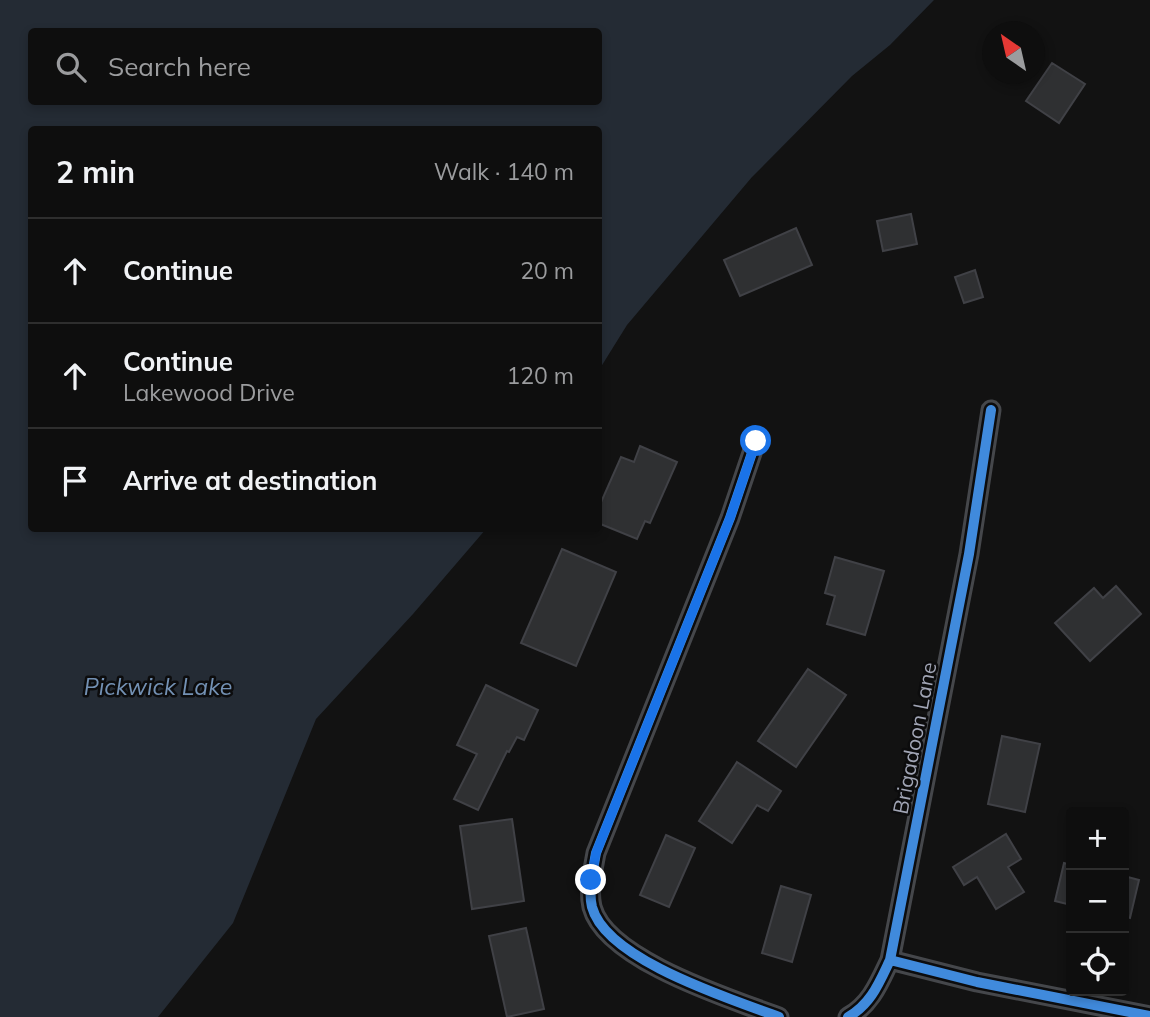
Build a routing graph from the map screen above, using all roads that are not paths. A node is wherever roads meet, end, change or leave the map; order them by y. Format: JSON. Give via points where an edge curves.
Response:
{"nodes":[{"id":1,"x":991,"y":410,"type":"dead end"},
{"id":2,"x":756,"y":441,"type":"dead end"},
{"id":3,"x":890,"y":960,"type":"junction"},
{"id":4,"x":1150,"y":1016,"type":"edge"},
{"id":5,"x":779,"y":1017,"type":"edge"},
{"id":6,"x":848,"y":1017,"type":"edge"}],
"edges":[{"from":1,"to":3,"type":"street","name":"Brigadoon Lane","via":[[969,554]]},
{"from":2,"to":5,"type":"street","via":[[730,518],[596,853],[592,908],[606,933],[628,952]]},
{"from":3,"to":4,"type":"street"},
{"from":3,"to":6,"type":"street","name":"Brigadoon Lane","via":[[874,993]]}]}
